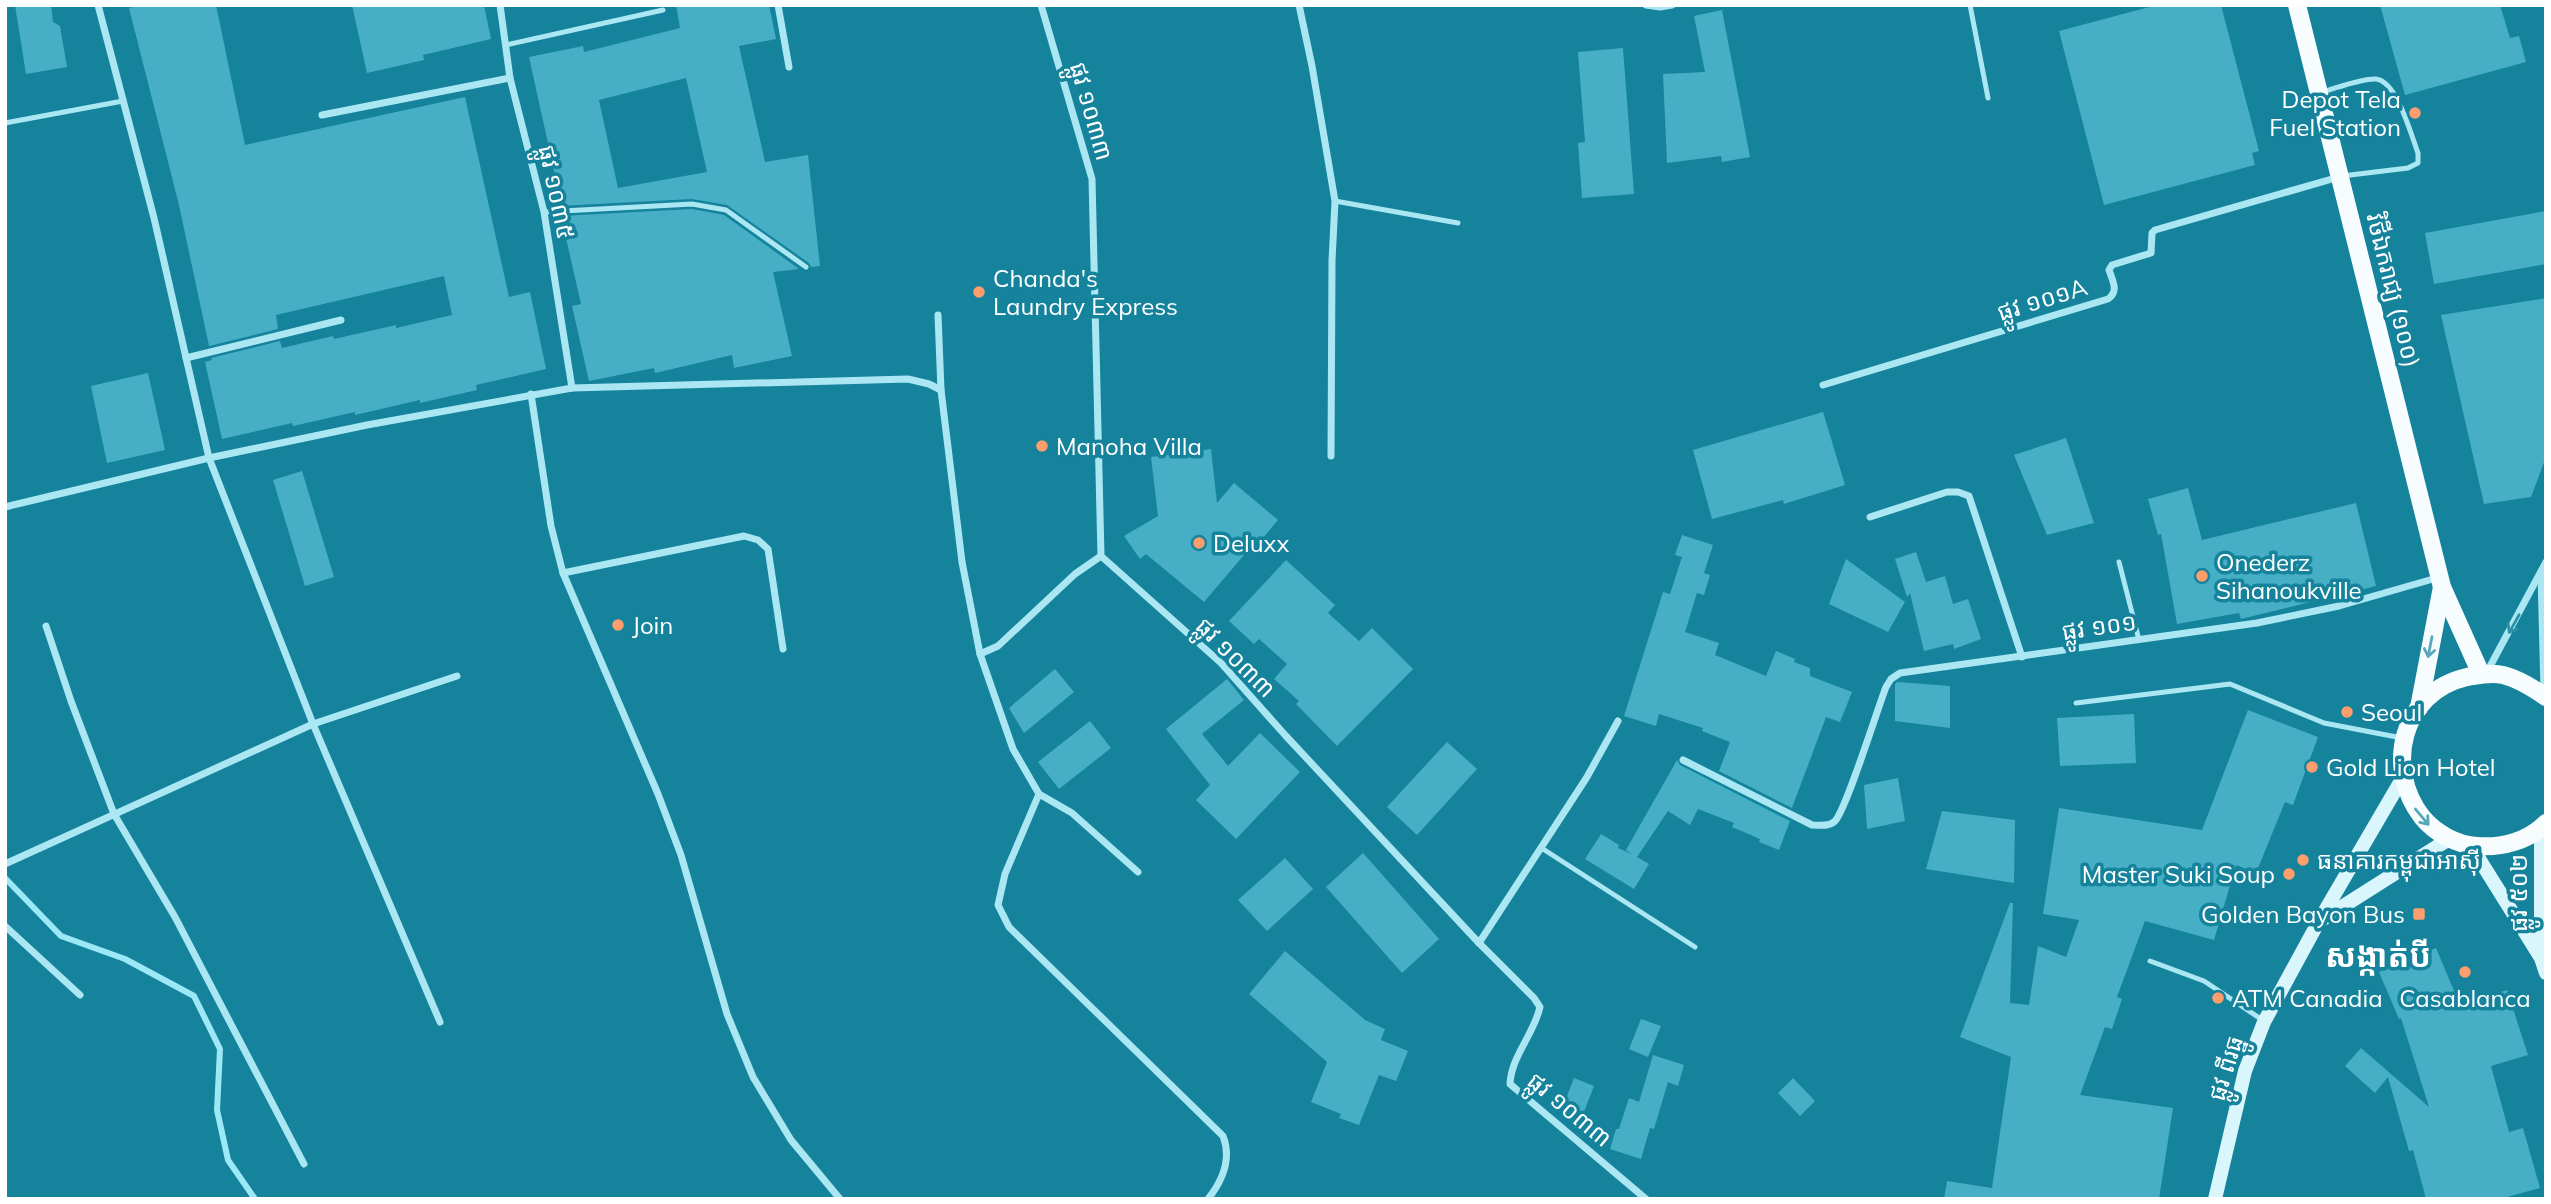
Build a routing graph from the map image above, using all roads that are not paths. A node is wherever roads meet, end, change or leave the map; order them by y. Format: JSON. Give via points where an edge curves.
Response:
{"nodes":[{"id":1,"x":98,"y":5,"type":"edge"},
{"id":2,"x":500,"y":5,"type":"edge"},
{"id":3,"x":778,"y":5,"type":"edge"},
{"id":4,"x":1041,"y":5,"type":"edge"},
{"id":5,"x":1299,"y":5,"type":"edge"},
{"id":6,"x":1646,"y":5,"type":"edge"},
{"id":7,"x":1672,"y":5,"type":"edge"},
{"id":8,"x":1970,"y":5,"type":"edge"},
{"id":9,"x":2297,"y":5,"type":"edge"},
{"id":10,"x":663,"y":10,"type":"dead end"},
{"id":11,"x":506,"y":46,"type":"junction"},
{"id":12,"x":789,"y":67,"type":"dead end"},
{"id":13,"x":510,"y":78,"type":"junction"},
{"id":14,"x":2319,"y":92,"type":"junction"},
{"id":15,"x":1988,"y":98,"type":"dead end"},
{"id":16,"x":123,"y":101,"type":"junction"},
{"id":17,"x":322,"y":115,"type":"dead end"},
{"id":18,"x":5,"y":123,"type":"edge"},
{"id":19,"x":2340,"y":176,"type":"junction"},
{"id":20,"x":1335,"y":201,"type":"junction"},
{"id":21,"x":544,"y":212,"type":"junction"},
{"id":22,"x":1458,"y":223,"type":"dead end"},
{"id":23,"x":806,"y":267,"type":"dead end"},
{"id":24,"x":937,"y":316,"type":"dead end"},
{"id":25,"x":341,"y":320,"type":"dead end"},
{"id":26,"x":186,"y":358,"type":"junction"},
{"id":27,"x":1823,"y":385,"type":"dead end"},
{"id":28,"x":572,"y":388,"type":"junction"},
{"id":29,"x":941,"y":390,"type":"junction"},
{"id":30,"x":531,"y":394,"type":"junction"},
{"id":31,"x":1331,"y":456,"type":"dead end"},
{"id":32,"x":209,"y":458,"type":"junction"},
{"id":33,"x":5,"y":507,"type":"edge"},
{"id":34,"x":1870,"y":517,"type":"dead end"},
{"id":35,"x":1101,"y":556,"type":"junction"},
{"id":36,"x":2119,"y":562,"type":"dead end"},
{"id":37,"x":2546,"y":562,"type":"edge"},
{"id":38,"x":563,"y":573,"type":"junction"},
{"id":39,"x":2541,"y":573,"type":"junction"},
{"id":40,"x":2441,"y":582,"type":"junction"},
{"id":41,"x":46,"y":626,"type":"dead end"},
{"id":42,"x":2139,"y":640,"type":"junction"},
{"id":43,"x":783,"y":649,"type":"dead end"},
{"id":44,"x":980,"y":654,"type":"junction"},
{"id":45,"x":2022,"y":657,"type":"junction"},
{"id":46,"x":2484,"y":674,"type":"junction"},
{"id":47,"x":457,"y":676,"type":"dead end"},
{"id":48,"x":2545,"y":696,"type":"edge"},
{"id":49,"x":2076,"y":703,"type":"dead end"},
{"id":50,"x":2419,"y":708,"type":"junction"},
{"id":51,"x":1618,"y":721,"type":"dead end"},
{"id":52,"x":313,"y":724,"type":"junction"},
{"id":53,"x":2404,"y":739,"type":"junction"},
{"id":54,"x":1683,"y":760,"type":"dead end"},
{"id":55,"x":2402,"y":779,"type":"junction"},
{"id":56,"x":1039,"y":794,"type":"junction"},
{"id":57,"x":114,"y":814,"type":"junction"},
{"id":58,"x":2543,"y":826,"type":"edge"},
{"id":59,"x":2449,"y":839,"type":"junction"},
{"id":60,"x":2471,"y":846,"type":"junction"},
{"id":61,"x":1543,"y":849,"type":"junction"},
{"id":62,"x":5,"y":864,"type":"edge"},
{"id":63,"x":1138,"y":872,"type":"dead end"},
{"id":64,"x":2319,"y":922,"type":"junction"},
{"id":65,"x":5,"y":926,"type":"edge"},
{"id":66,"x":1479,"y":943,"type":"junction"},
{"id":67,"x":1695,"y":947,"type":"dead end"},
{"id":68,"x":2541,"y":958,"type":"junction"},
{"id":69,"x":2150,"y":961,"type":"dead end"},
{"id":70,"x":2546,"y":973,"type":"edge"},
{"id":71,"x":80,"y":995,"type":"dead end"},
{"id":72,"x":440,"y":1021,"type":"dead end"},
{"id":73,"x":2264,"y":1022,"type":"junction"},
{"id":74,"x":304,"y":1164,"type":"dead end"},
{"id":75,"x":840,"y":1199,"type":"edge"},
{"id":76,"x":1208,"y":1199,"type":"edge"},
{"id":77,"x":1646,"y":1199,"type":"edge"},
{"id":78,"x":2215,"y":1199,"type":"edge"}],
"edges":[{"from":1,"to":16,"type":"street"},
{"from":2,"to":11,"type":"street","name":"ផ្លូវ ១០៣៥"},
{"from":3,"to":12,"type":"street"},
{"from":4,"to":35,"type":"street","name":"ផ្លូវ ១០៣៣","via":[[1092,179]]},
{"from":5,"to":20,"type":"street"},
{"from":6,"to":7,"type":"street"},
{"from":8,"to":15,"type":"lane"},
{"from":9,"to":14,"type":"main road","name":"វិថីឯករាជ្យ (១០០)"},
{"from":10,"to":11,"type":"lane"},
{"from":11,"to":13,"type":"street","name":"ផ្លូវ ១០៣៥"},
{"from":13,"to":17,"type":"street"},
{"from":13,"to":21,"type":"street","name":"ផ្លូវ ១០៣៥"},
{"from":14,"to":19,"type":"main road","name":"វិថីឯករាជ្យ (១០០)"},
{"from":14,"to":19,"type":"lane","via":[[2374,79],[2386,82],[2418,153],[2418,163],[2408,168]]},
{"from":16,"to":18,"type":"lane"},
{"from":16,"to":26,"type":"street"},
{"from":19,"to":27,"type":"street","name":"ផ្លូវ ១០១A","via":[[2155,230],[2151,253],[2112,265],[2109,270],[2115,288],[2108,299]]},
{"from":19,"to":40,"type":"main road","name":"វិថីឯករាជ្យ (១០០)"},
{"from":20,"to":22,"type":"lane"},
{"from":20,"to":31,"type":"street"},
{"from":21,"to":23,"type":"lane","via":[[692,204],[726,210]]},
{"from":21,"to":28,"type":"street","name":"ផ្លូវ ១០៣៥"},
{"from":24,"to":29,"type":"street"},
{"from":25,"to":26,"type":"street"},
{"from":26,"to":32,"type":"street"},
{"from":28,"to":29,"type":"street","via":[[908,379]]},
{"from":28,"to":30,"type":"street"},
{"from":29,"to":44,"type":"street","via":[[962,562]]},
{"from":30,"to":32,"type":"street"},
{"from":30,"to":38,"type":"street","via":[[551,526]]},
{"from":32,"to":33,"type":"street"},
{"from":32,"to":52,"type":"street"},
{"from":34,"to":45,"type":"street","via":[[1947,492],[1969,496]]},
{"from":35,"to":44,"type":"street","via":[[1075,574],[998,646]]},
{"from":35,"to":66,"type":"street","name":"ផ្លូវ ១០៣៣","via":[[1221,663]]},
{"from":36,"to":42,"type":"lane"},
{"from":37,"to":39,"type":"street"},
{"from":38,"to":43,"type":"street","via":[[744,536],[758,540],[768,549]]},
{"from":38,"to":75,"type":"street","via":[[681,855],[727,1014],[753,1077],[791,1140]]},
{"from":39,"to":46,"type":"street","one_way":true},
{"from":39,"to":48,"type":"street"},
{"from":40,"to":42,"type":"street","name":"ផ្លូវ ១០១","via":[[2268,621]]},
{"from":40,"to":46,"type":"main road"},
{"from":40,"to":50,"type":"main road","one_way":true},
{"from":41,"to":57,"type":"street"},
{"from":42,"to":45,"type":"street","name":"ផ្លូវ ១០១"},
{"from":44,"to":56,"type":"street","via":[[1013,749]]},
{"from":45,"to":54,"type":"street","name":"ផ្លូវ ១០១","via":[[1900,673],[1891,678],[1836,822],[1827,825],[1812,824]]},
{"from":46,"to":48,"type":"main road","via":[[2515,679]]},
{"from":46,"to":50,"type":"main road","via":[[2435,691]]},
{"from":47,"to":52,"type":"street"},
{"from":49,"to":53,"type":"lane","via":[[2230,684],[2324,723]]},
{"from":50,"to":53,"type":"main road"},
{"from":51,"to":61,"type":"street"},
{"from":52,"to":57,"type":"street"},
{"from":52,"to":72,"type":"street"},
{"from":53,"to":55,"type":"main road"},
{"from":55,"to":59,"type":"main road","one_way":true,"via":[[2412,804],[2428,824]]},
{"from":55,"to":64,"type":"main road","name":"ផ្លូវ ពីរធ្នូ"},
{"from":56,"to":63,"type":"street","via":[[1072,813]]},
{"from":56,"to":76,"type":"street","via":[[1005,874],[998,905],[1009,927],[1223,1136],[1228,1150],[1225,1170]]},
{"from":57,"to":62,"type":"street"},
{"from":57,"to":74,"type":"street","via":[[175,917]]},
{"from":58,"to":60,"type":"main road","via":[[2507,845]]},
{"from":58,"to":68,"type":"main road","name":"ផ្លូវ ៥០២"},
{"from":59,"to":60,"type":"main road"},
{"from":59,"to":64,"type":"main road","name":"ផ្លូវ ពីរធ្នូ"},
{"from":60,"to":68,"type":"main road","name":"ផ្លូវ ៥០២"},
{"from":61,"to":66,"type":"street"},
{"from":61,"to":67,"type":"lane"},
{"from":64,"to":73,"type":"main road","name":"ផ្លូវ ពីរធ្នូ"},
{"from":65,"to":71,"type":"street"},
{"from":66,"to":77,"type":"street","name":"ផ្លូវ ១០៣៣","via":[[1540,1007],[1510,1084]]},
{"from":68,"to":70,"type":"main road","name":"ផ្លូវ ៥០២"},
{"from":69,"to":73,"type":"lane","via":[[2204,981]]},
{"from":73,"to":78,"type":"main road","name":"ផ្លូវ ពីរធ្នូ","via":[[2245,1071]]}]}
